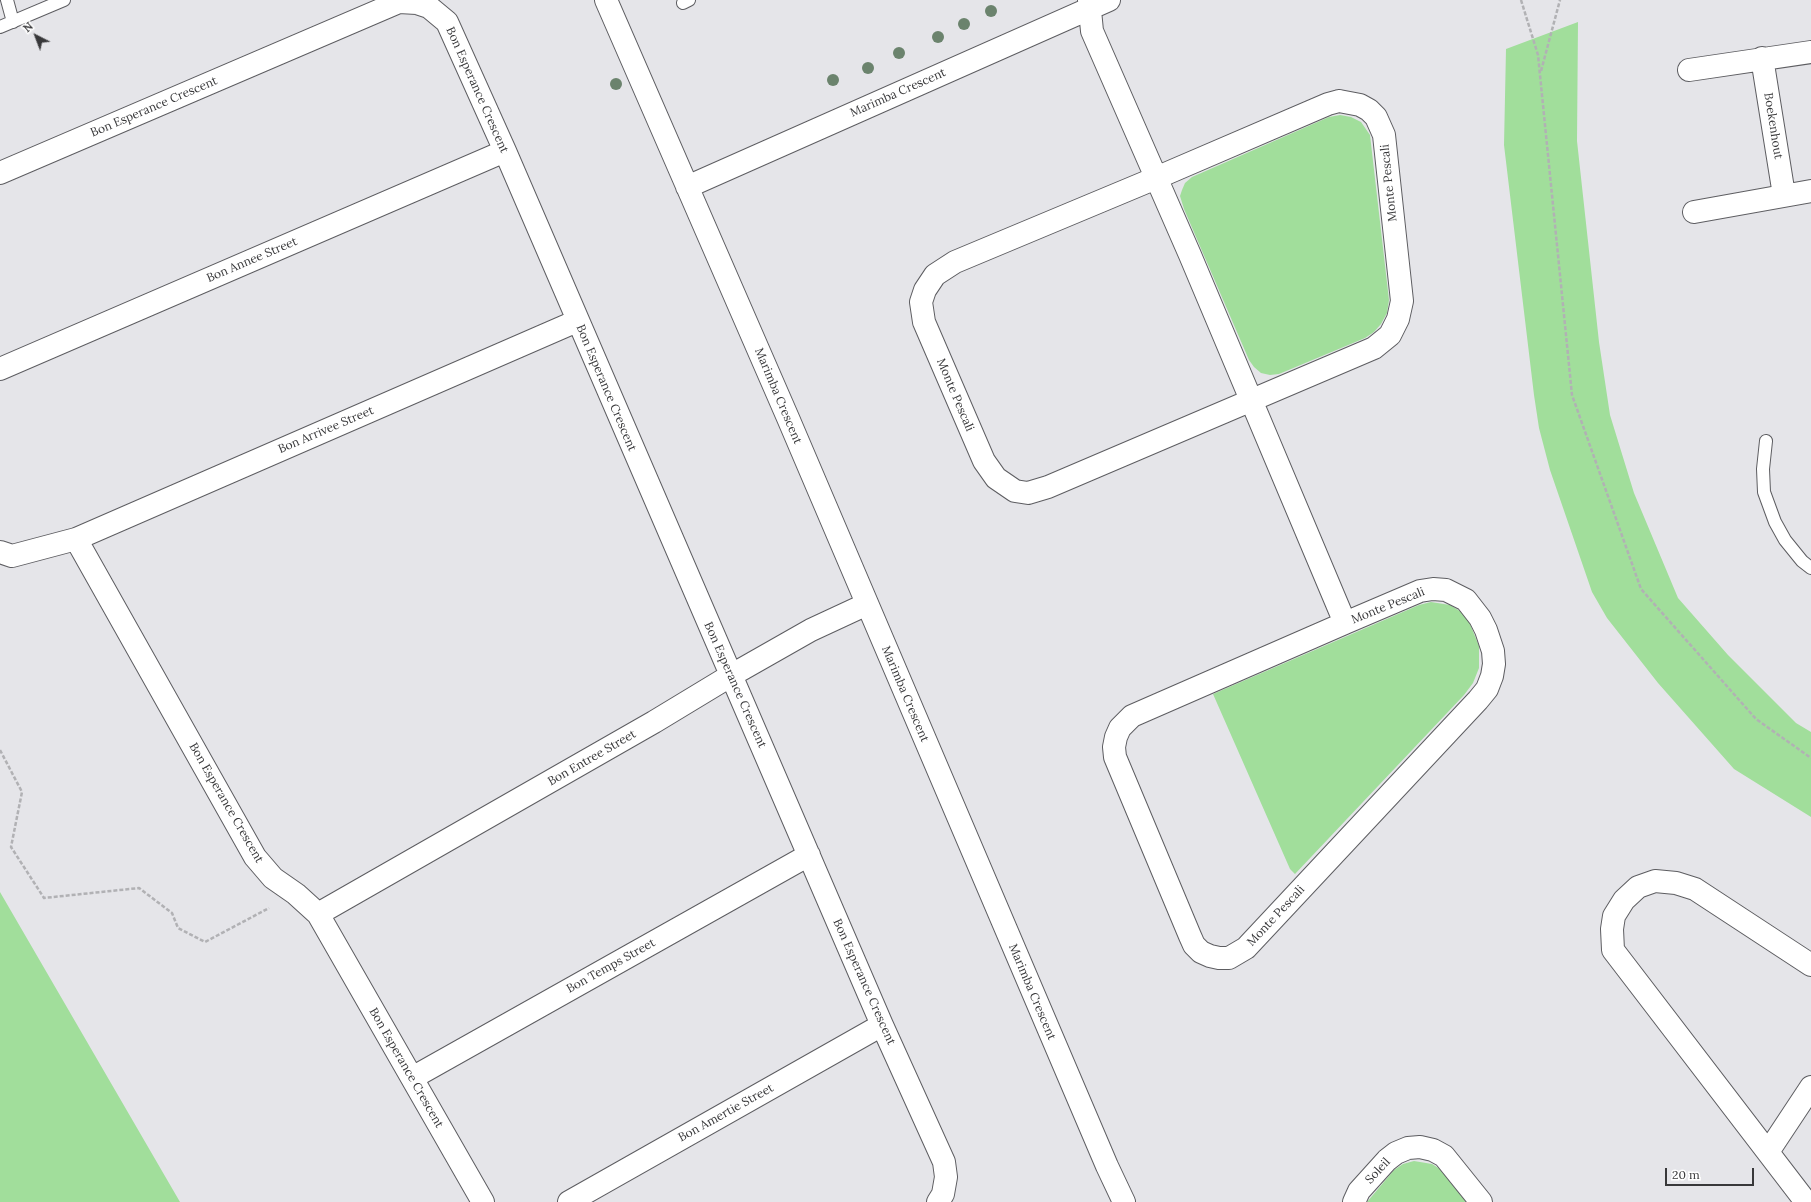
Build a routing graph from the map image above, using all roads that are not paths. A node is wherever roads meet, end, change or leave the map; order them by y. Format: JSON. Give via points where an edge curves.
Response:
{"nodes":[{"id":1,"x":7,"y":0,"type":"edge"},
{"id":2,"x":64,"y":0,"type":"edge"},
{"id":3,"x":606,"y":0,"type":"edge"},
{"id":4,"x":1109,"y":0,"type":"edge"},
{"id":5,"x":1089,"y":4,"type":"edge"},
{"id":6,"x":12,"y":22,"type":"junction"},
{"id":7,"x":0,"y":27,"type":"edge"},
{"id":8,"x":1811,"y":52,"type":"edge"},
{"id":9,"x":1762,"y":58,"type":"junction"},
{"id":10,"x":1689,"y":70,"type":"dead end"},
{"id":11,"x":505,"y":151,"type":"junction"},
{"id":12,"x":0,"y":173,"type":"edge"},
{"id":13,"x":1156,"y":178,"type":"junction"},
{"id":14,"x":687,"y":187,"type":"junction"},
{"id":15,"x":1811,"y":191,"type":"edge"},
{"id":16,"x":1784,"y":195,"type":"junction"},
{"id":17,"x":1694,"y":212,"type":"dead end"},
{"id":18,"x":577,"y":321,"type":"junction"},
{"id":19,"x":0,"y":369,"type":"edge"},
{"id":20,"x":1252,"y":400,"type":"junction"},
{"id":21,"x":1766,"y":441,"type":"dead end"},
{"id":22,"x":76,"y":539,"type":"junction"},
{"id":23,"x":0,"y":552,"type":"edge"},
{"id":24,"x":1811,"y":568,"type":"edge"},
{"id":25,"x":867,"y":604,"type":"junction"},
{"id":26,"x":1345,"y":623,"type":"junction"},
{"id":27,"x":730,"y":676,"type":"junction"},
{"id":28,"x":809,"y":855,"type":"junction"},
{"id":29,"x":318,"y":914,"type":"junction"},
{"id":30,"x":1811,"y":965,"type":"edge"},
{"id":31,"x":882,"y":1025,"type":"junction"},
{"id":32,"x":412,"y":1078,"type":"junction"},
{"id":33,"x":1811,"y":1087,"type":"edge"},
{"id":34,"x":1768,"y":1152,"type":"junction"},
{"id":35,"x":483,"y":1202,"type":"edge"},
{"id":36,"x":569,"y":1202,"type":"edge"},
{"id":37,"x":938,"y":1202,"type":"edge"},
{"id":38,"x":1124,"y":1202,"type":"edge"},
{"id":39,"x":1354,"y":1202,"type":"edge"},
{"id":40,"x":1481,"y":1202,"type":"edge"},
{"id":41,"x":1806,"y":1202,"type":"edge"}],
"edges":[{"from":1,"to":6,"type":"lane"},
{"from":2,"to":6,"type":"lane"},
{"from":3,"to":14,"type":"street","name":"Marimba Crescent"},
{"from":4,"to":5,"type":"street","name":"Marimba Crescent"},
{"from":5,"to":13,"type":"street","name":"Monte Pescali","via":[[1092,31]]},
{"from":5,"to":14,"type":"street","name":"Marimba Crescent"},
{"from":6,"to":7,"type":"lane"},
{"from":8,"to":9,"type":"street"},
{"from":9,"to":10,"type":"street"},
{"from":9,"to":16,"type":"street","name":"Boekenhout"},
{"from":11,"to":12,"type":"street","name":"Bon Esperance Crescent","via":[[447,22],[429,7],[399,2]]},
{"from":11,"to":18,"type":"street","name":"Bon Esperance Crescent"},
{"from":11,"to":19,"type":"street","name":"Bon Annee Street"},
{"from":13,"to":20,"type":"street","name":"Monte Pescali"},
{"from":13,"to":20,"type":"street","name":"Monte Pescali","via":[[1338,101],[1360,105],[1372,114],[1381,126],[1402,301],[1397,323],[1390,335],[1374,348]]},
{"from":13,"to":20,"type":"street","name":"Monte Pescali","via":[[955,262],[935,275],[924,290],[921,302],[924,322],[984,461],[996,478],[1015,491],[1028,493],[1048,487]]},
{"from":14,"to":25,"type":"street","name":"Marimba Crescent"},
{"from":15,"to":16,"type":"street"},
{"from":16,"to":17,"type":"street"},
{"from":18,"to":22,"type":"street","name":"Bon Arrivee Street"},
{"from":18,"to":27,"type":"street","name":"Bon Esperance Crescent"},
{"from":20,"to":26,"type":"street","name":"Monte Pescali"},
{"from":21,"to":24,"type":"lane","via":[[1764,492],[1785,540]]},
{"from":22,"to":23,"type":"street","via":[[12,556]]},
{"from":22,"to":29,"type":"street","name":"Bon Esperance Crescent","via":[[255,857],[273,878]]},
{"from":25,"to":27,"type":"street","name":"Bon Entree Street","via":[[811,630]]},
{"from":25,"to":38,"type":"street","name":"Marimba Crescent"},
{"from":26,"to":26,"type":"street","name":"Monte Pescali","via":[[1420,591],[1446,590],[1466,600],[1480,618],[1488,635],[1493,651],[1492,676],[1487,689],[1246,948],[1229,958],[1210,956],[1198,948],[1190,936],[1115,758],[1116,736],[1132,716]]},
{"from":27,"to":28,"type":"street","name":"Bon Esperance Crescent"},
{"from":27,"to":29,"type":"street","name":"Bon Entree Street"},
{"from":28,"to":31,"type":"street","name":"Bon Esperance Crescent"},
{"from":28,"to":32,"type":"street","name":"Bon Temps Street"},
{"from":29,"to":32,"type":"street","name":"Bon Esperance Crescent"},
{"from":30,"to":34,"type":"street","via":[[1695,889],[1676,882],[1655,881],[1638,887],[1624,900],[1614,916],[1613,950]]},
{"from":31,"to":36,"type":"street","name":"Bon Amertie Street"},
{"from":31,"to":37,"type":"street","name":"Bon Esperance Crescent","via":[[944,1162],[944,1194]]},
{"from":32,"to":35,"type":"street","name":"Bon Esperance Crescent"},
{"from":33,"to":34,"type":"street"},
{"from":34,"to":41,"type":"street"},
{"from":39,"to":40,"type":"street","name":"Soleil","via":[[1359,1191],[1387,1160],[1402,1150],[1420,1147],[1444,1156]]}]}
